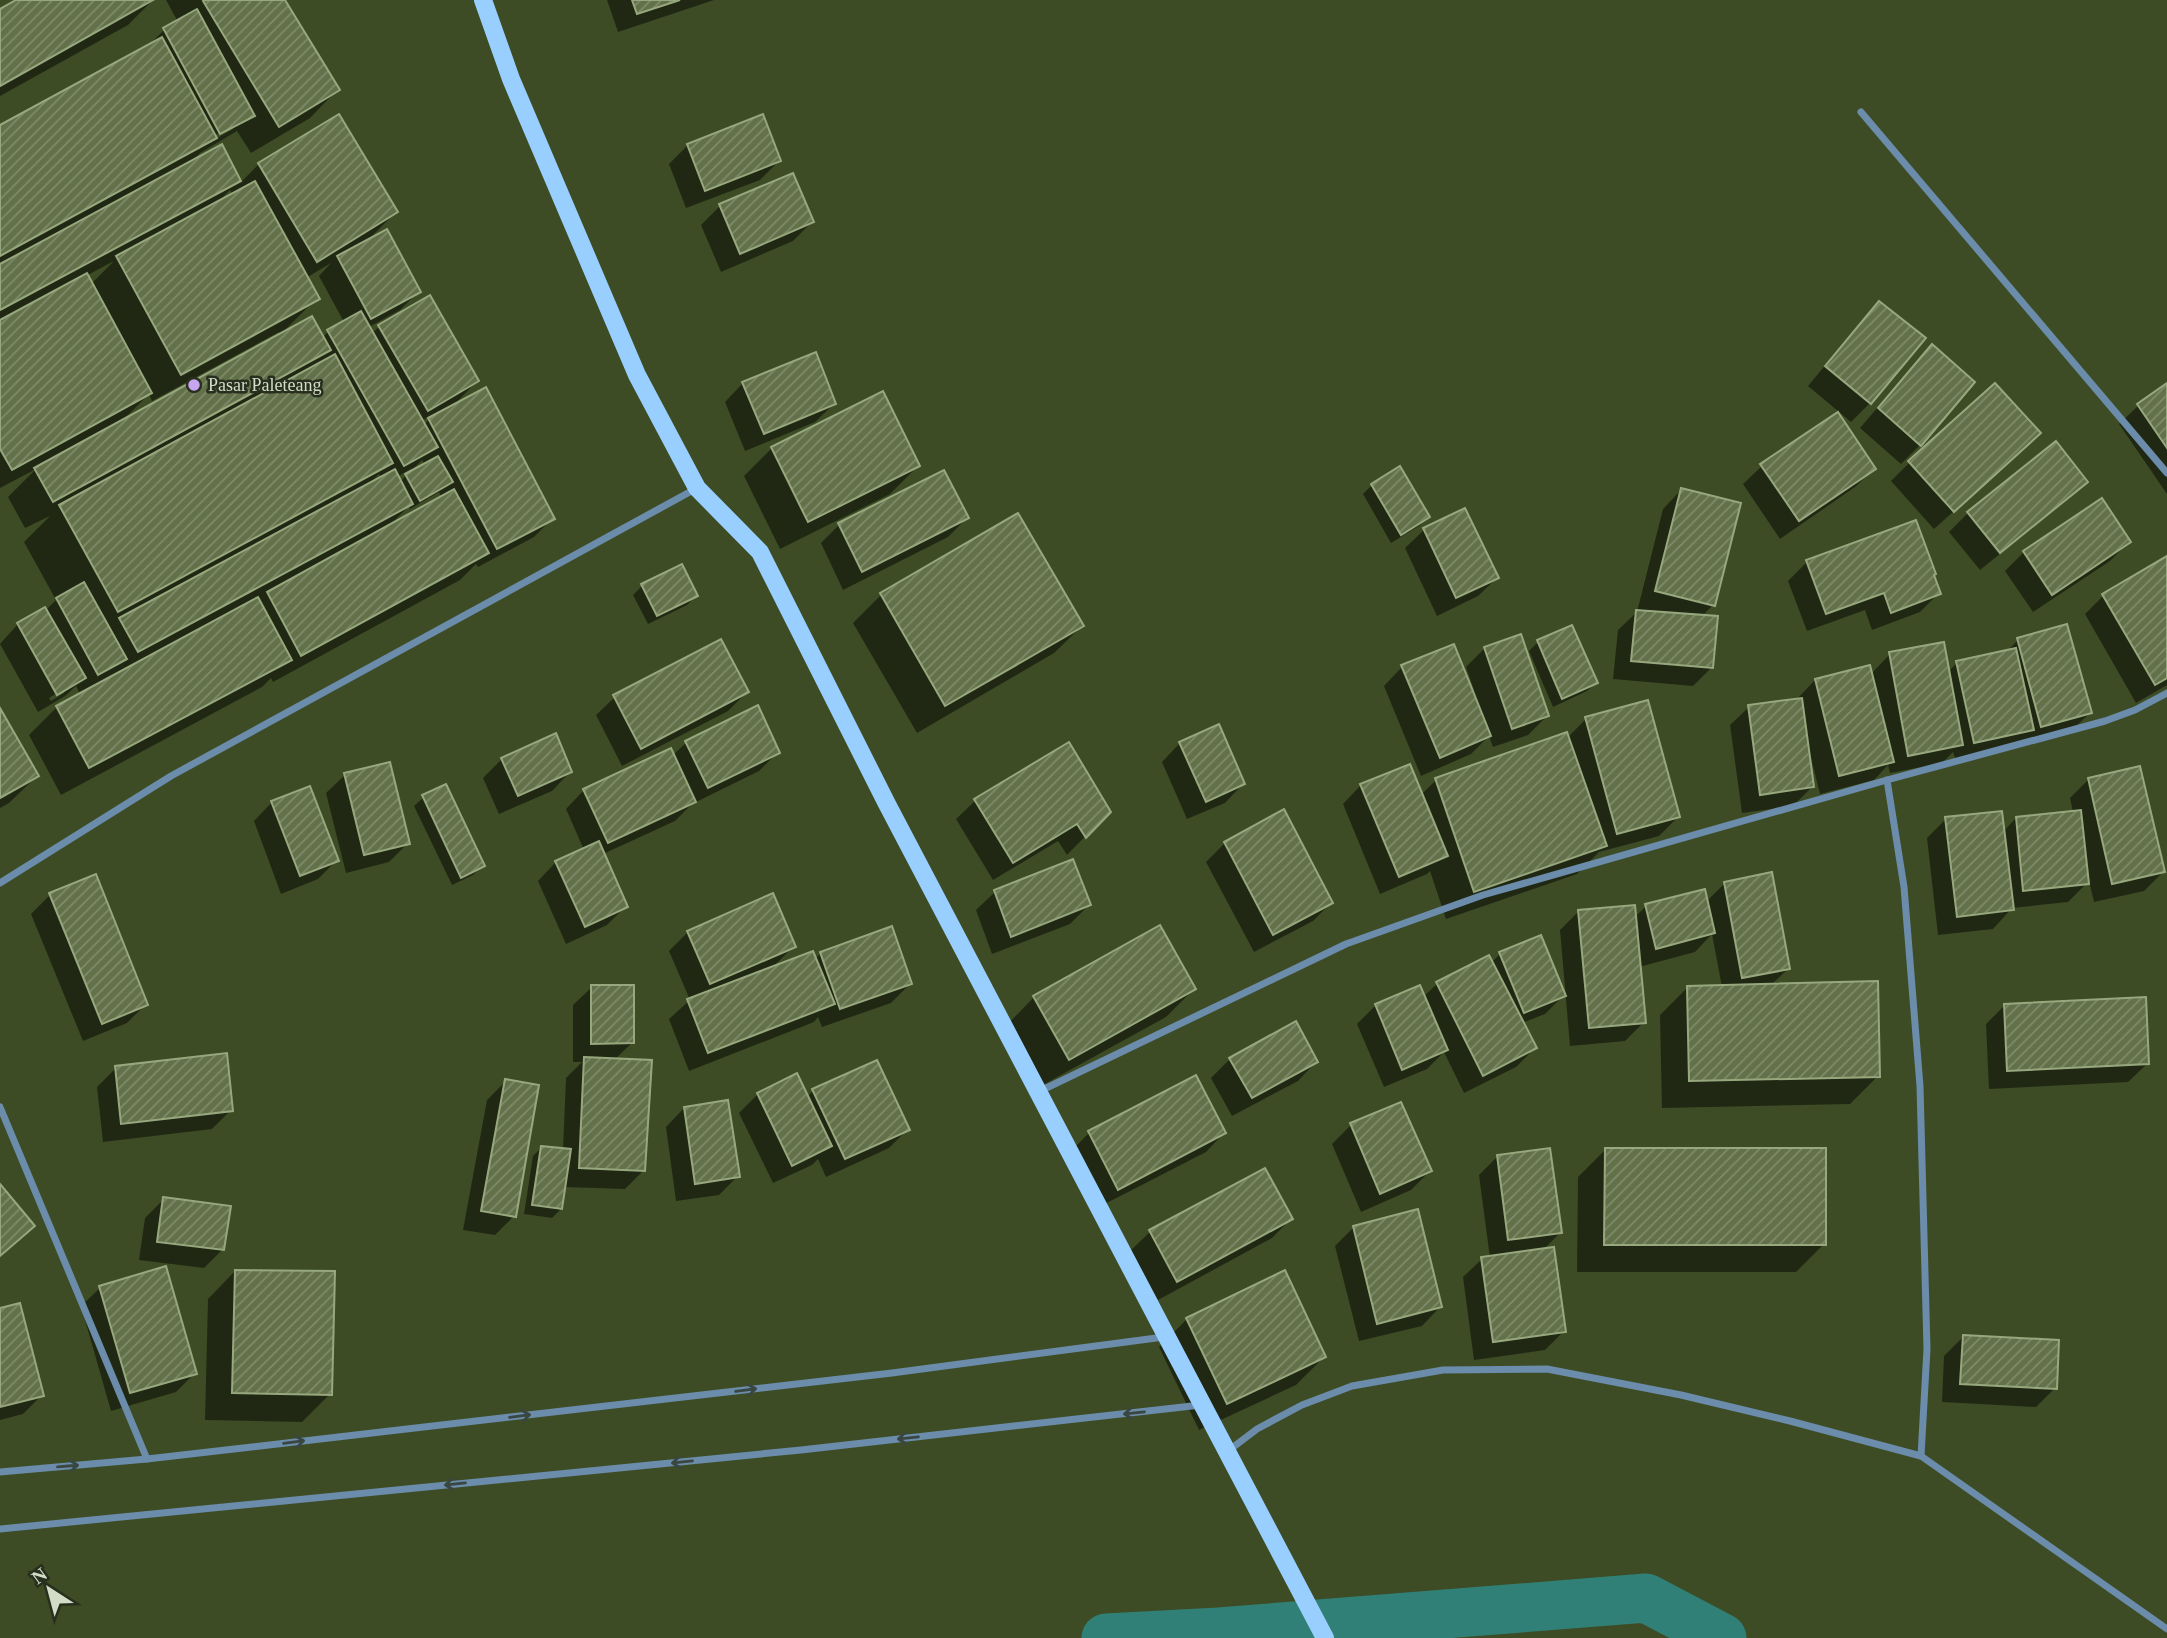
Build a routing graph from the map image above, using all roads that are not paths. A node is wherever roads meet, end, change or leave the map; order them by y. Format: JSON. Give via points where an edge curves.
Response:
{"nodes":[{"id":1,"x":483,"y":0,"type":"edge"},
{"id":2,"x":1861,"y":112,"type":"dead end"},
{"id":3,"x":2167,"y":472,"type":"edge"},
{"id":4,"x":697,"y":488,"type":"junction"},
{"id":5,"x":2167,"y":692,"type":"edge"},
{"id":6,"x":1887,"y":780,"type":"junction"},
{"id":7,"x":0,"y":883,"type":"edge"},
{"id":8,"x":1038,"y":1093,"type":"junction"},
{"id":9,"x":0,"y":1107,"type":"edge"},
{"id":10,"x":1166,"y":1337,"type":"junction"},
{"id":11,"x":1202,"y":1405,"type":"junction"},
{"id":12,"x":1228,"y":1452,"type":"junction"},
{"id":13,"x":1921,"y":1456,"type":"junction"},
{"id":14,"x":147,"y":1459,"type":"junction"},
{"id":15,"x":0,"y":1472,"type":"edge"},
{"id":16,"x":0,"y":1529,"type":"edge"},
{"id":17,"x":2167,"y":1629,"type":"edge"},
{"id":18,"x":1325,"y":1638,"type":"edge"}],
"edges":[{"from":1,"to":4,"type":"main road","via":[[511,79],[637,375]]},
{"from":2,"to":3,"type":"street"},
{"from":4,"to":7,"type":"street","via":[[171,776]]},
{"from":4,"to":8,"type":"main road","via":[[760,552]]},
{"from":5,"to":6,"type":"street","via":[[2105,721]]},
{"from":6,"to":8,"type":"street","via":[[1483,895],[1346,944]]},
{"from":6,"to":13,"type":"street","via":[[1904,887],[1920,1086],[1927,1349]]},
{"from":8,"to":10,"type":"main road"},
{"from":9,"to":14,"type":"street"},
{"from":10,"to":11,"type":"main road"},
{"from":14,"to":10,"type":"street","one_way":true},
{"from":11,"to":12,"type":"main road"},
{"from":11,"to":16,"type":"street","one_way":true},
{"from":12,"to":13,"type":"street","via":[[1257,1429],[1302,1405],[1352,1386],[1443,1370],[1547,1369],[1681,1395]]},
{"from":12,"to":18,"type":"main road"},
{"from":13,"to":17,"type":"street"},
{"from":15,"to":14,"type":"street","one_way":true}]}
